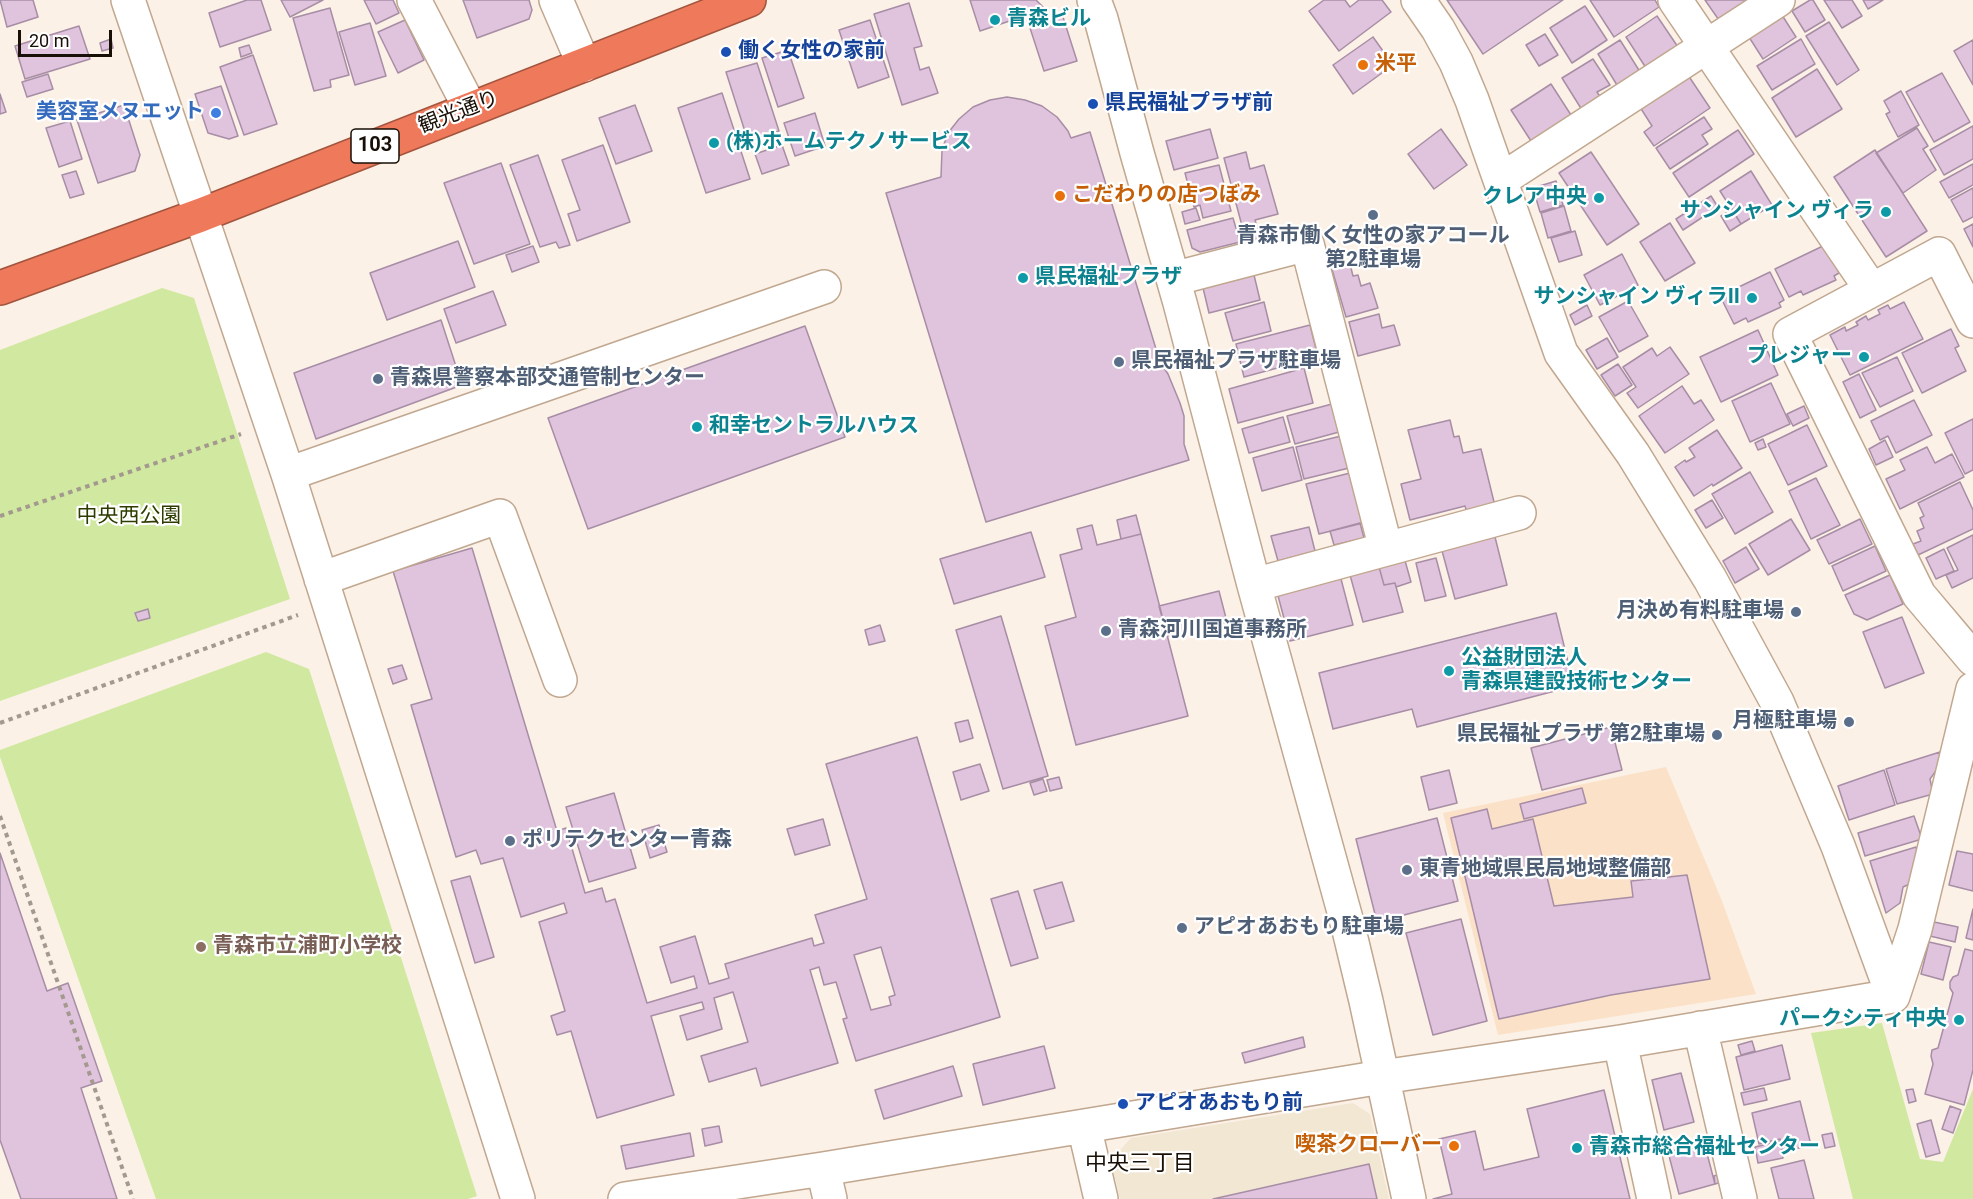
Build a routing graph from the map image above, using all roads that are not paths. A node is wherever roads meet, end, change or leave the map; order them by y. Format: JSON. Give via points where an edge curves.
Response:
{"nodes":[{"id":1,"x":128,"y":0,"type":"edge"},
{"id":2,"x":414,"y":0,"type":"edge"},
{"id":3,"x":556,"y":0,"type":"edge"},
{"id":4,"x":749,"y":0,"type":"edge"},
{"id":5,"x":1094,"y":0,"type":"edge"},
{"id":6,"x":1418,"y":0,"type":"edge"},
{"id":7,"x":1675,"y":0,"type":"edge"},
{"id":8,"x":1778,"y":0,"type":"edge"},
{"id":9,"x":1707,"y":47,"type":"junction"},
{"id":10,"x":584,"y":65,"type":"junction"},
{"id":11,"x":470,"y":108,"type":"junction"},
{"id":12,"x":1502,"y":180,"type":"junction"},
{"id":13,"x":201,"y":215,"type":"junction"},
{"id":14,"x":1173,"y":279,"type":"junction"},
{"id":15,"x":824,"y":287,"type":"dead end"},
{"id":16,"x":0,"y":288,"type":"edge"},
{"id":17,"x":1871,"y":289,"type":"junction"},
{"id":18,"x":1973,"y":321,"type":"edge"},
{"id":19,"x":288,"y":474,"type":"junction"},
{"id":20,"x":1519,"y":513,"type":"dead end"},
{"id":21,"x":1386,"y":549,"type":"junction"},
{"id":22,"x":321,"y":579,"type":"junction"},
{"id":23,"x":1254,"y":585,"type":"junction"},
{"id":24,"x":1973,"y":659,"type":"edge"},
{"id":25,"x":560,"y":680,"type":"dead end"},
{"id":26,"x":1973,"y":689,"type":"edge"},
{"id":27,"x":1893,"y":996,"type":"junction"},
{"id":28,"x":1701,"y":1028,"type":"junction"},
{"id":29,"x":1620,"y":1042,"type":"junction"},
{"id":30,"x":1382,"y":1077,"type":"junction"},
{"id":31,"x":1084,"y":1126,"type":"junction"},
{"id":32,"x":827,"y":1184,"type":"edge"},
{"id":33,"x":518,"y":1199,"type":"edge"},
{"id":34,"x":625,"y":1199,"type":"edge"},
{"id":35,"x":1101,"y":1199,"type":"edge"},
{"id":36,"x":1409,"y":1199,"type":"edge"},
{"id":37,"x":1654,"y":1199,"type":"edge"},
{"id":38,"x":1740,"y":1199,"type":"edge"}],
"edges":[{"from":1,"to":13,"type":"street"},
{"from":2,"to":11,"type":"street"},
{"from":3,"to":10,"type":"street"},
{"from":4,"to":10,"type":"highway","name":"観光通り","number":"103"},
{"from":5,"to":14,"type":"street"},
{"from":6,"to":12,"type":"street","via":[[1456,62]]},
{"from":7,"to":9,"type":"street"},
{"from":8,"to":9,"type":"street"},
{"from":9,"to":12,"type":"street"},
{"from":9,"to":17,"type":"street"},
{"from":10,"to":11,"type":"highway","name":"観光通り","number":"103"},
{"from":11,"to":13,"type":"highway","name":"観光通り","number":"103"},
{"from":12,"to":27,"type":"street","via":[[1561,353],[1633,454],[1710,579],[1777,702],[1838,846]]},
{"from":13,"to":16,"type":"highway","name":"観光通り","number":"103"},
{"from":13,"to":19,"type":"street"},
{"from":14,"to":21,"type":"street","via":[[1307,244]]},
{"from":14,"to":23,"type":"street"},
{"from":15,"to":19,"type":"street"},
{"from":17,"to":18,"type":"street","via":[[1939,254]]},
{"from":17,"to":24,"type":"street","via":[[1790,334],[1919,595]]},
{"from":19,"to":22,"type":"street"},
{"from":20,"to":21,"type":"street"},
{"from":21,"to":23,"type":"street"},
{"from":22,"to":25,"type":"street","via":[[500,516]]},
{"from":22,"to":33,"type":"street"},
{"from":23,"to":30,"type":"street","via":[[1348,926]]},
{"from":26,"to":27,"type":"street","via":[[1915,929]]},
{"from":27,"to":28,"type":"street"},
{"from":28,"to":29,"type":"street"},
{"from":28,"to":38,"type":"street"},
{"from":29,"to":30,"type":"street"},
{"from":29,"to":37,"type":"street"},
{"from":30,"to":31,"type":"street"},
{"from":30,"to":36,"type":"street"},
{"from":31,"to":32,"type":"street"},
{"from":31,"to":35,"type":"street"},
{"from":32,"to":34,"type":"street"}]}
